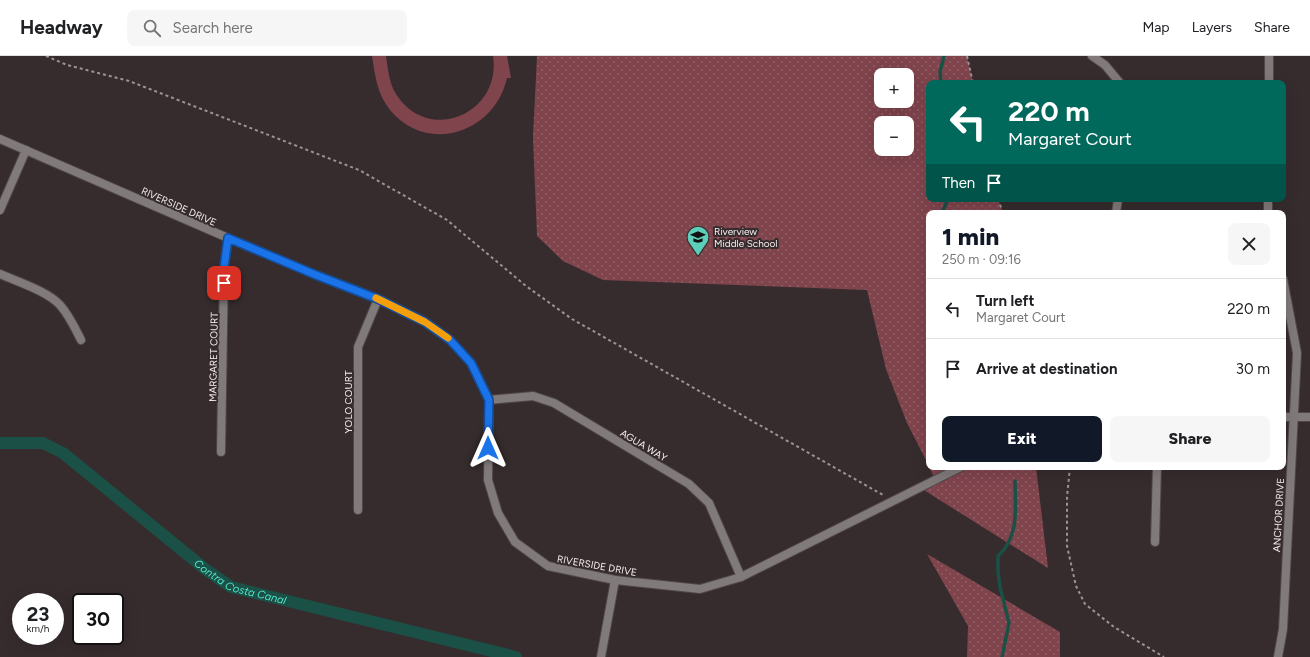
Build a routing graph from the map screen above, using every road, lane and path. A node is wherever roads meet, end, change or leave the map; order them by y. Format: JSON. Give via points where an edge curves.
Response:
{"nodes":[{"id":1,"x":46,"y":56,"type":"edge"},
{"id":2,"x":967,"y":56,"type":"edge"},
{"id":3,"x":1092,"y":56,"type":"edge"},
{"id":4,"x":1269,"y":56,"type":"edge"},
{"id":5,"x":972,"y":80,"type":"edge"},
{"id":6,"x":1118,"y":80,"type":"edge"},
{"id":7,"x":1269,"y":80,"type":"edge"},
{"id":8,"x":0,"y":139,"type":"edge"},
{"id":9,"x":26,"y":150,"type":"junction"},
{"id":10,"x":0,"y":210,"type":"edge"},
{"id":11,"x":228,"y":238,"type":"junction"},
{"id":12,"x":0,"y":274,"type":"edge"},
{"id":13,"x":1286,"y":295,"type":"edge"},
{"id":14,"x":378,"y":299,"type":"junction"},
{"id":15,"x":81,"y":340,"type":"dead end"},
{"id":16,"x":489,"y":400,"type":"junction"},
{"id":17,"x":1286,"y":416,"type":"edge"},
{"id":18,"x":1293,"y":417,"type":"junction"},
{"id":19,"x":1310,"y":417,"type":"edge"},
{"id":20,"x":221,"y":452,"type":"dead end"},
{"id":21,"x":955,"y":470,"type":"edge"},
{"id":22,"x":1070,"y":470,"type":"edge"},
{"id":23,"x":1157,"y":470,"type":"edge"},
{"id":24,"x":892,"y":501,"type":"junction"},
{"id":25,"x":358,"y":510,"type":"dead end"},
{"id":26,"x":1155,"y":542,"type":"dead end"},
{"id":27,"x":741,"y":577,"type":"junction"},
{"id":28,"x":615,"y":580,"type":"junction"},
{"id":29,"x":601,"y":657,"type":"edge"},
{"id":30,"x":1164,"y":657,"type":"edge"},
{"id":31,"x":1278,"y":657,"type":"edge"}],
"edges":[{"from":1,"to":24,"type":"path","via":[[67,65],[129,81],[359,170],[447,220],[526,286],[572,319]]},
{"from":2,"to":5,"type":"path"},
{"from":3,"to":6,"type":"street","via":[[1105,65]]},
{"from":4,"to":7,"type":"street"},
{"from":8,"to":9,"type":"street","name":"RIVERSIDE DRIVE"},
{"from":9,"to":10,"type":"street"},
{"from":9,"to":11,"type":"street","name":"RIVERSIDE DRIVE"},
{"from":11,"to":14,"type":"street","name":"RIVERSIDE DRIVE"},
{"from":11,"to":20,"type":"street","name":"MARGARET COURT","via":[[224,268]]},
{"from":12,"to":15,"type":"street","via":[[47,295],[60,305]]},
{"from":13,"to":18,"type":"street","name":"ANCHOR DRIVE","via":[[1297,353]]},
{"from":14,"to":16,"type":"street","name":"RIVERSIDE DRIVE","via":[[425,322],[450,340],[471,363]]},
{"from":14,"to":25,"type":"street","name":"YOLO COURT","via":[[358,347]]},
{"from":16,"to":27,"type":"street","name":"AGUA WAY","via":[[533,396],[554,403],[689,484],[708,503]]},
{"from":16,"to":28,"type":"street","name":"RIVERSIDE DRIVE","via":[[488,480],[498,513],[515,542],[548,566]]},
{"from":17,"to":18,"type":"street"},
{"from":18,"to":19,"type":"street"},
{"from":18,"to":31,"type":"street","name":"ANCHOR DRIVE","via":[[1283,629]]},
{"from":21,"to":24,"type":"street","name":"RIVERSIDE DRIVE"},
{"from":22,"to":30,"type":"path","via":[[1067,546],[1076,586],[1085,604],[1114,628]]},
{"from":23,"to":26,"type":"street"},
{"from":24,"to":27,"type":"street","name":"RIVERSIDE DRIVE"},
{"from":27,"to":28,"type":"street","name":"RIVERSIDE DRIVE","via":[[700,589]]},
{"from":28,"to":29,"type":"street"}]}
